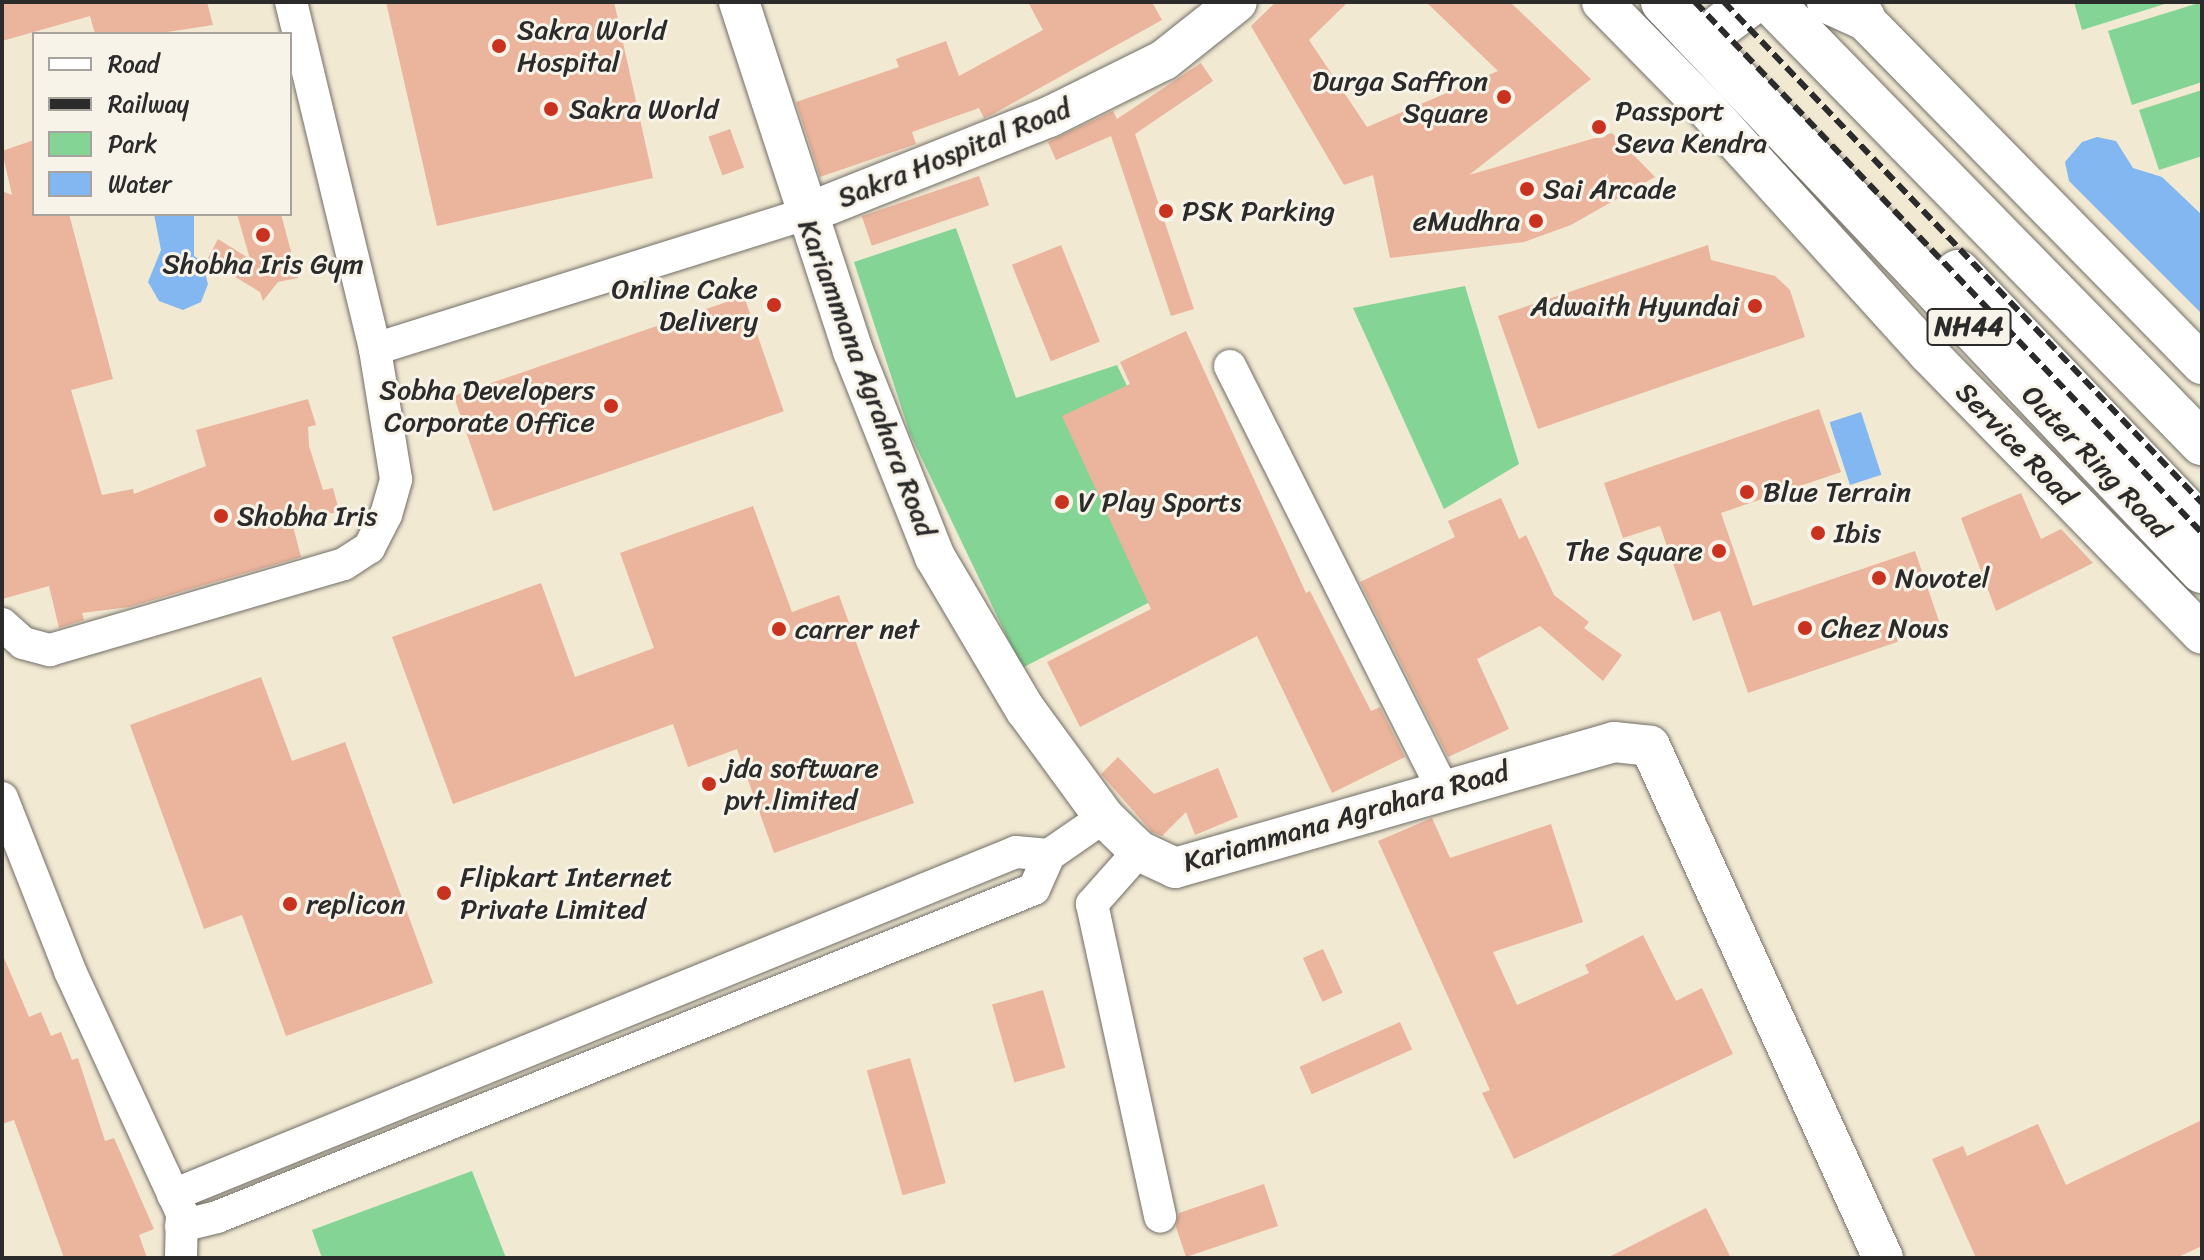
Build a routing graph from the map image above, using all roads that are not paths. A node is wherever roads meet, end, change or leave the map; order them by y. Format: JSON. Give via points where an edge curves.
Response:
{"nodes":[{"id":1,"x":291,"y":2,"type":"edge"},
{"id":2,"x":739,"y":2,"type":"edge"},
{"id":3,"x":1237,"y":2,"type":"edge"},
{"id":4,"x":1663,"y":2,"type":"edge"},
{"id":5,"x":1614,"y":6,"type":"edge"},
{"id":6,"x":1725,"y":10,"type":"edge"},
{"id":7,"x":1821,"y":10,"type":"edge"},
{"id":8,"x":805,"y":214,"type":"junction"},
{"id":9,"x":375,"y":349,"type":"junction"},
{"id":10,"x":2202,"y":364,"type":"edge"},
{"id":11,"x":1230,"y":366,"type":"dead end"},
{"id":12,"x":2202,"y":443,"type":"edge"},
{"id":13,"x":2202,"y":527,"type":"edge"},
{"id":14,"x":2202,"y":571,"type":"edge"},
{"id":15,"x":2,"y":624,"type":"edge"},
{"id":16,"x":2202,"y":634,"type":"edge"},
{"id":17,"x":1443,"y":790,"type":"junction"},
{"id":18,"x":2,"y":798,"type":"edge"},
{"id":19,"x":1104,"y":817,"type":"junction"},
{"id":20,"x":1139,"y":851,"type":"junction"},
{"id":21,"x":1049,"y":855,"type":"junction"},
{"id":22,"x":173,"y":1195,"type":"junction"},
{"id":23,"x":1160,"y":1217,"type":"dead end"},
{"id":24,"x":181,"y":1226,"type":"junction"},
{"id":25,"x":181,"y":1258,"type":"edge"},
{"id":26,"x":1883,"y":1258,"type":"edge"}],
"edges":[{"from":1,"to":9,"type":"street"},
{"from":2,"to":8,"type":"street","name":"Kariammana Agrahara Road"},
{"from":3,"to":8,"type":"street","name":"Sakra Hospital Road","via":[[1164,60],[1049,117]]},
{"from":4,"to":14,"type":"highway","name":"Outer Ring Road","number":"NH44"},
{"from":5,"to":16,"type":"street","name":"Service Road","via":[[1928,353]]},
{"from":6,"to":13,"type":"highway"},
{"from":7,"to":10,"type":"street"},
{"from":7,"to":12,"type":"highway","number":"NH44"},
{"from":8,"to":9,"type":"street","name":"Sakra Hospital Road"},
{"from":8,"to":19,"type":"street","name":"Kariammana Agrahara Road","via":[[935,557],[1025,709]]},
{"from":9,"to":15,"type":"street","via":[[396,479],[369,548],[344,564],[50,650],[23,643]]},
{"from":11,"to":17,"type":"street"},
{"from":17,"to":20,"type":"street","name":"Kariammana Agrahara Road","via":[[1175,868]]},
{"from":17,"to":26,"type":"street","name":"Kariammana Agrahara Road","via":[[1614,742],[1650,746]]},
{"from":18,"to":22,"type":"street","via":[[70,971]]},
{"from":19,"to":20,"type":"street","name":"Kariammana Agrahara Road"},
{"from":19,"to":21,"type":"street"},
{"from":20,"to":23,"type":"street","via":[[1092,904]]},
{"from":21,"to":22,"type":"street","via":[[1016,852]]},
{"from":21,"to":24,"type":"street","via":[[1034,889],[217,1217]]},
{"from":22,"to":24,"type":"street"},
{"from":24,"to":25,"type":"street"}]}
